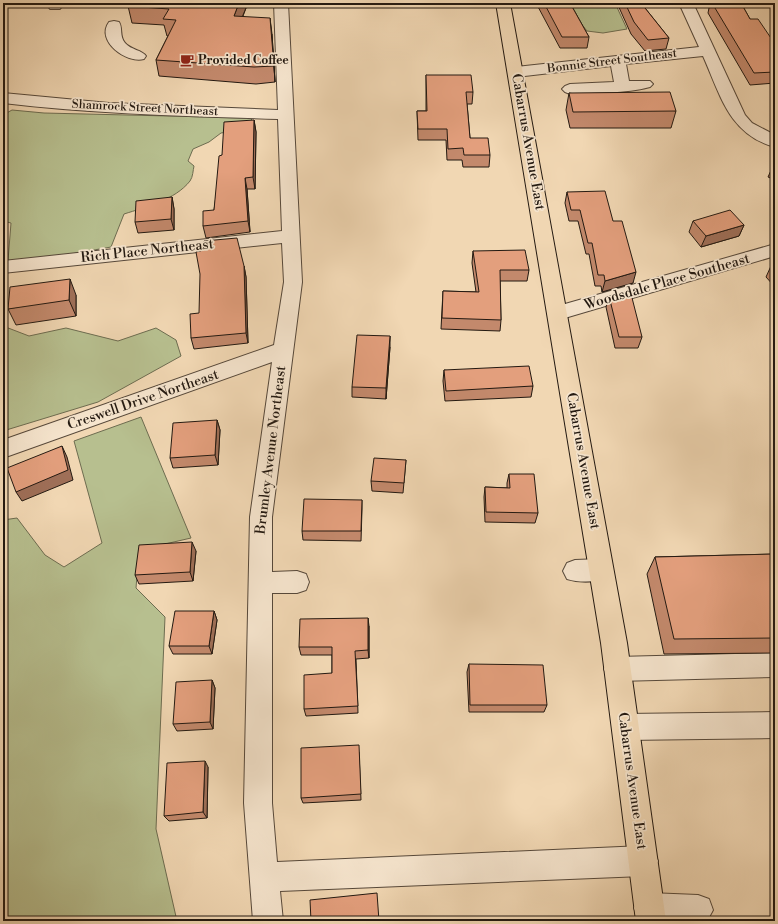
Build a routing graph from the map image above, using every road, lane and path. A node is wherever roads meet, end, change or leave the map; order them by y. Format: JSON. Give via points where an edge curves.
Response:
{"nodes":[{"id":1,"x":281,"y":3,"type":"edge"},
{"id":2,"x":503,"y":3,"type":"edge"},
{"id":3,"x":686,"y":3,"type":"edge"},
{"id":4,"x":114,"y":25,"type":"dead end"},
{"id":5,"x":707,"y":51,"type":"junction"},
{"id":6,"x":139,"y":56,"type":"dead end"},
{"id":7,"x":618,"y":60,"type":"junction"},
{"id":8,"x":516,"y":72,"type":"junction"},
{"id":9,"x":645,"y":84,"type":"dead end"},
{"id":10,"x":622,"y":86,"type":"junction"},
{"id":11,"x":570,"y":89,"type":"dead end"},
{"id":12,"x":3,"y":98,"type":"edge"},
{"id":13,"x":287,"y":115,"type":"junction"},
{"id":14,"x":775,"y":142,"type":"edge"},
{"id":15,"x":292,"y":236,"type":"junction"},
{"id":16,"x":775,"y":250,"type":"edge"},
{"id":17,"x":3,"y":267,"type":"edge"},
{"id":18,"x":558,"y":313,"type":"junction"},
{"id":19,"x":283,"y":350,"type":"junction"},
{"id":20,"x":3,"y":449,"type":"edge"},
{"id":21,"x":602,"y":570,"type":"junction"},
{"id":22,"x":575,"y":571,"type":"dead end"},
{"id":23,"x":297,"y":582,"type":"dead end"},
{"id":24,"x":260,"y":583,"type":"junction"},
{"id":25,"x":775,"y":665,"type":"edge"},
{"id":26,"x":617,"y":669,"type":"junction"},
{"id":27,"x":775,"y":725,"type":"edge"},
{"id":28,"x":625,"y":726,"type":"junction"},
{"id":29,"x":643,"y":861,"type":"junction"},
{"id":30,"x":264,"y":877,"type":"junction"},
{"id":31,"x":698,"y":910,"type":"dead end"},
{"id":32,"x":650,"y":915,"type":"edge"},
{"id":33,"x":268,"y":921,"type":"edge"}],
"edges":[{"from":1,"to":13,"type":"street","name":"Brumley Avenue Northeast"},
{"from":2,"to":8,"type":"main road","name":"Cabarrus Avenue East"},
{"from":3,"to":5,"type":"street"},
{"from":4,"to":6,"type":"street","via":[[114,39],[127,53]]},
{"from":5,"to":7,"type":"street","name":"Bonnie Street Southeast"},
{"from":5,"to":14,"type":"street","via":[[738,116],[746,126]]},
{"from":7,"to":8,"type":"street","name":"Bonnie Street Southeast"},
{"from":7,"to":10,"type":"street"},
{"from":8,"to":18,"type":"main road","name":"Cabarrus Avenue East"},
{"from":9,"to":10,"type":"street"},
{"from":10,"to":11,"type":"street"},
{"from":12,"to":13,"type":"street","name":"Shamrock Street Northeast","via":[[95,106]]},
{"from":13,"to":15,"type":"street","name":"Brumley Avenue Northeast"},
{"from":15,"to":17,"type":"street","name":"Rich Place Northeast"},
{"from":15,"to":19,"type":"street","name":"Brumley Avenue Northeast","via":[[293,282]]},
{"from":16,"to":18,"type":"street","name":"Woodsdale Place Southeast"},
{"from":18,"to":21,"type":"main road","name":"Cabarrus Avenue East"},
{"from":19,"to":20,"type":"street","name":"Creswell Drive Northeast"},
{"from":19,"to":24,"type":"street","name":"Brumley Avenue Northeast","via":[[261,517]]},
{"from":21,"to":22,"type":"street"},
{"from":21,"to":26,"type":"main road","name":"Cabarrus Avenue East"},
{"from":23,"to":24,"type":"street"},
{"from":24,"to":30,"type":"street","name":"Brumley Avenue Northeast","via":[[258,803]]},
{"from":25,"to":26,"type":"street"},
{"from":26,"to":28,"type":"main road","name":"Cabarrus Avenue East"},
{"from":27,"to":28,"type":"street"},
{"from":28,"to":29,"type":"main road","name":"Cabarrus Avenue East"},
{"from":29,"to":30,"type":"street"},
{"from":29,"to":32,"type":"main road","name":"Cabarrus Avenue East"},
{"from":30,"to":33,"type":"street","name":"Brumley Avenue Northeast"},
{"from":31,"to":32,"type":"street"}]}
